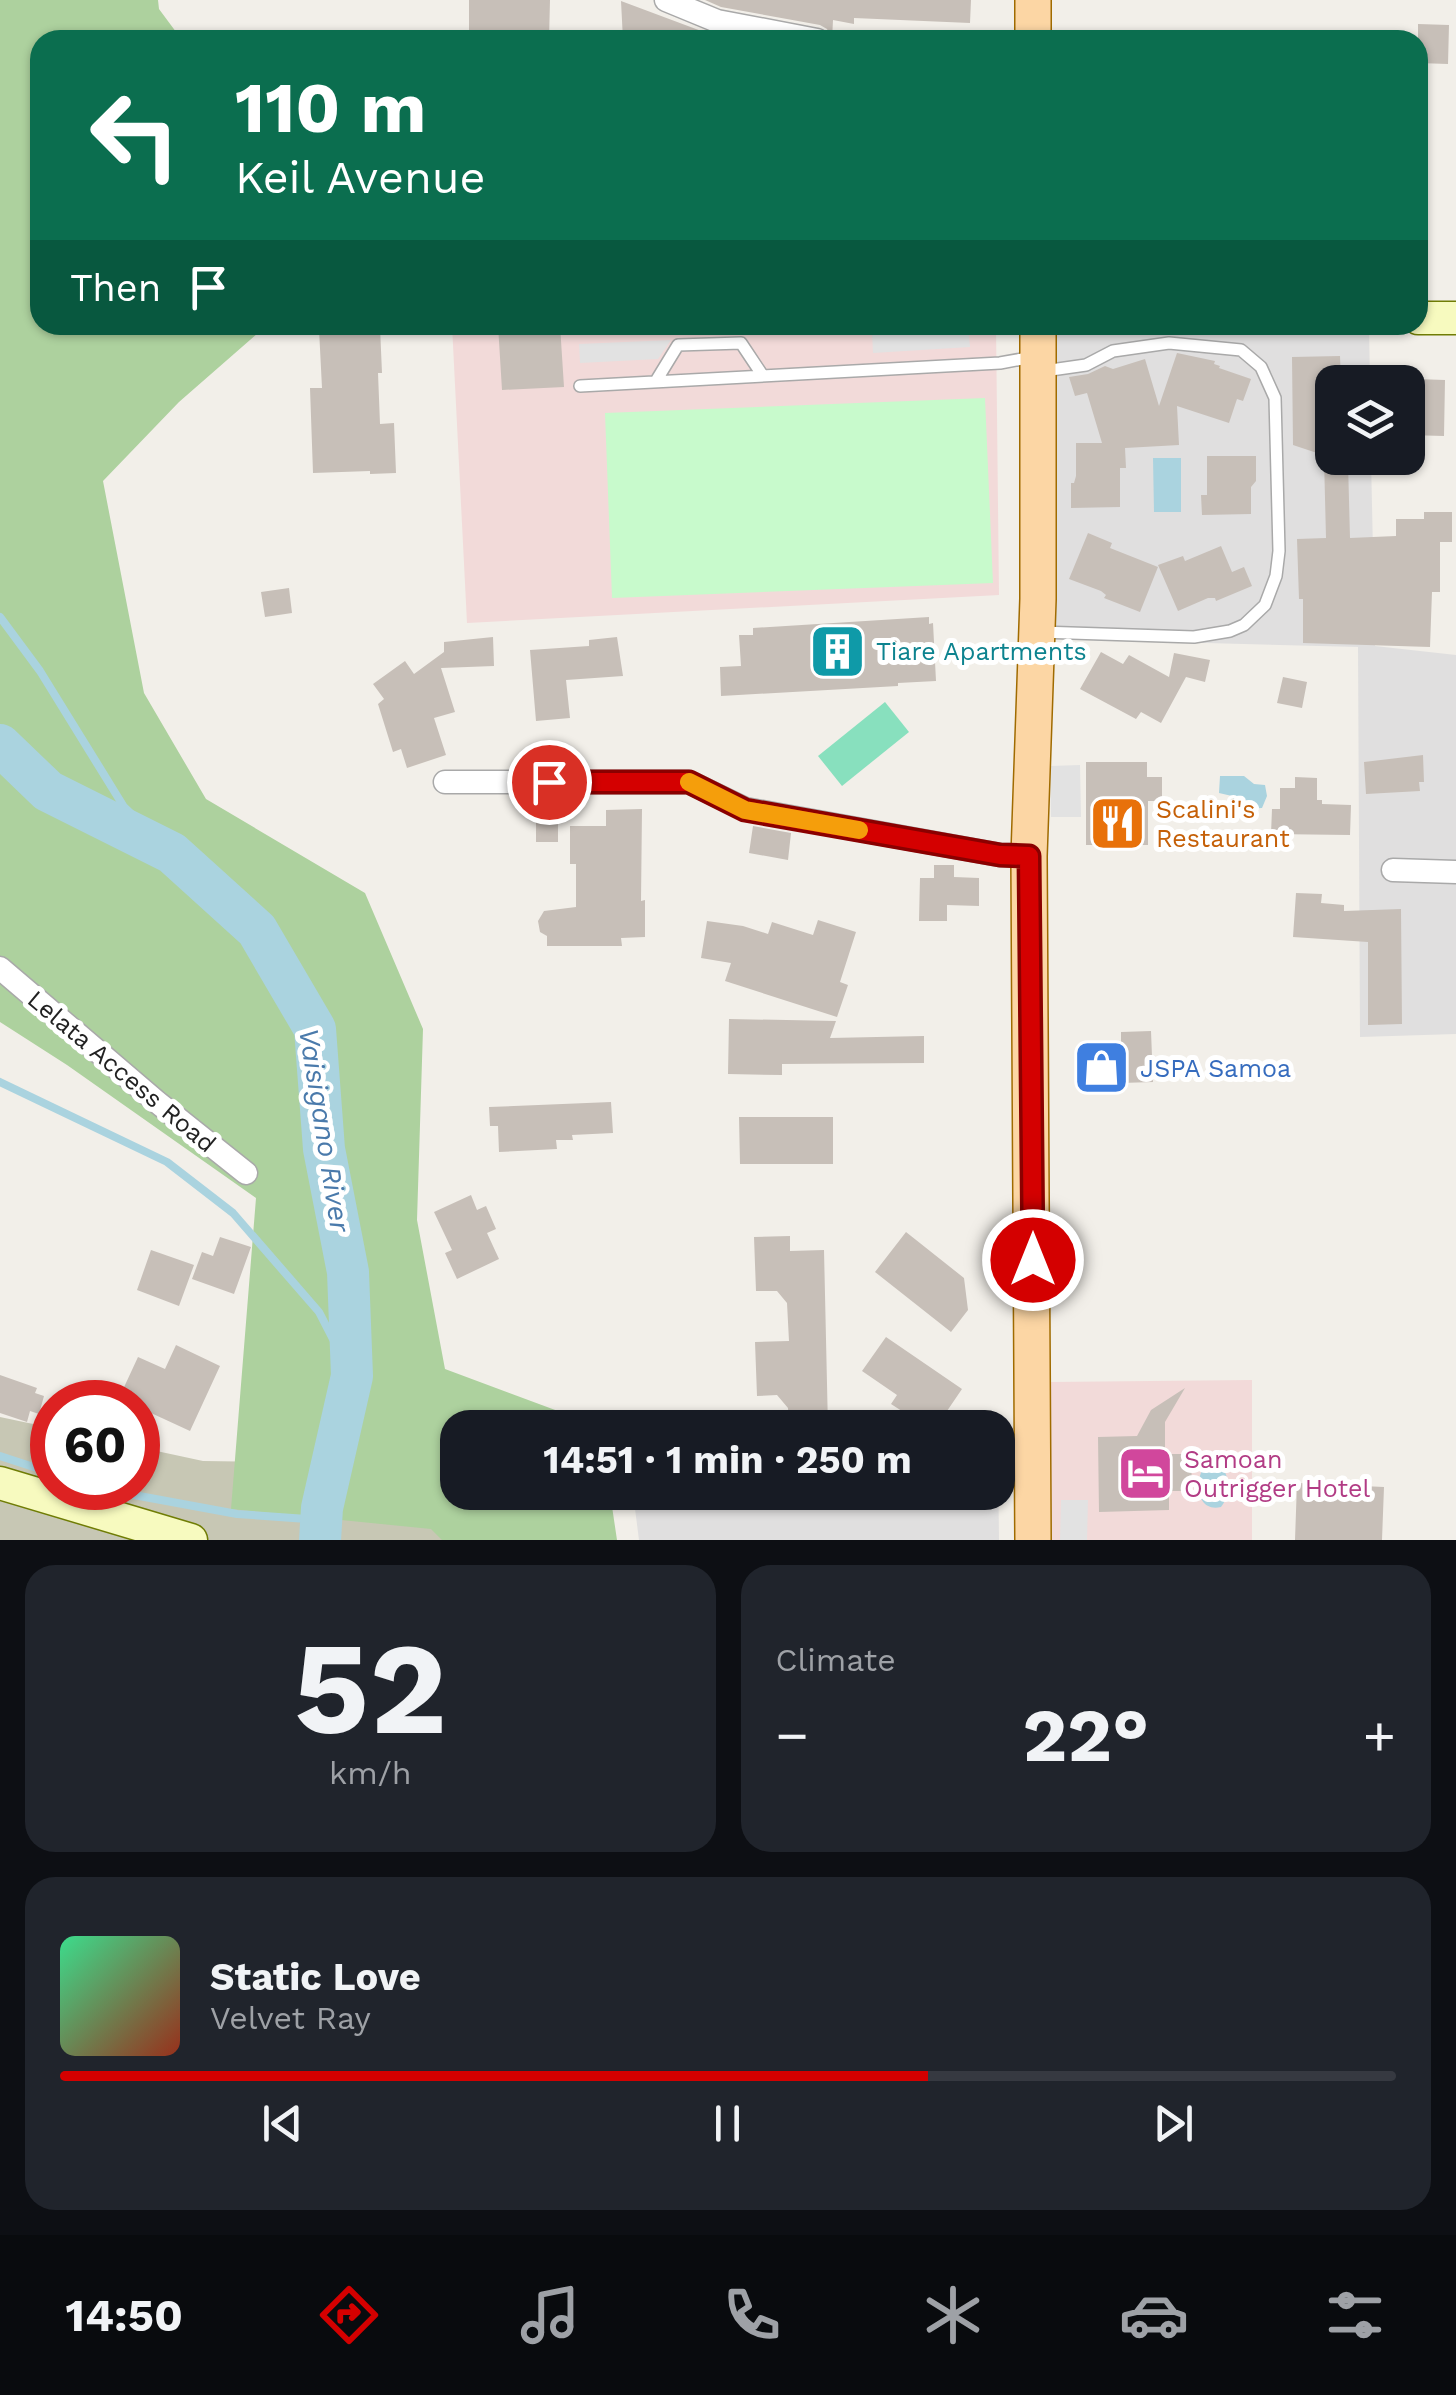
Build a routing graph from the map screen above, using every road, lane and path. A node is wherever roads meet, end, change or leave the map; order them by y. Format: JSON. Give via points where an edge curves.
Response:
{"nodes":[{"id":1,"x":666,"y":0,"type":"edge"},
{"id":2,"x":1034,"y":0,"type":"edge"},
{"id":3,"x":764,"y":30,"type":"edge"},
{"id":4,"x":1033,"y":30,"type":"edge"},
{"id":5,"x":1428,"y":318,"type":"edge"},
{"id":6,"x":1456,"y":318,"type":"edge"},
{"id":7,"x":1037,"y":351,"type":"edge"},
{"id":8,"x":763,"y":376,"type":"junction"},
{"id":9,"x":656,"y":381,"type":"junction"},
{"id":10,"x":580,"y":386,"type":"dead end"},
{"id":11,"x":1036,"y":632,"type":"junction"},
{"id":12,"x":444,"y":782,"type":"dead end"},
{"id":13,"x":1029,"y":856,"type":"junction"},
{"id":14,"x":1394,"y":870,"type":"dead end"},
{"id":15,"x":1456,"y":872,"type":"edge"},
{"id":16,"x":0,"y":968,"type":"edge"},
{"id":17,"x":246,"y":1173,"type":"dead end"},
{"id":18,"x":0,"y":1483,"type":"edge"},
{"id":19,"x":191,"y":1540,"type":"edge"},
{"id":20,"x":1033,"y":1540,"type":"edge"}],
"edges":[{"from":1,"to":3,"type":"street","via":[[717,21]]},
{"from":2,"to":4,"type":"main road"},
{"from":5,"to":6,"type":"main road"},
{"from":7,"to":8,"type":"lane","via":[[1000,364]]},
{"from":7,"to":11,"type":"main road"},
{"from":7,"to":11,"type":"lane","via":[[1086,365],[1113,351],[1170,343],[1241,350],[1261,367],[1275,398],[1279,551],[1265,605],[1230,631],[1194,637]]},
{"from":8,"to":9,"type":"lane"},
{"from":8,"to":9,"type":"lane","via":[[740,343],[678,346]]},
{"from":9,"to":10,"type":"lane"},
{"from":11,"to":13,"type":"main road"},
{"from":12,"to":13,"type":"street","via":[[689,782],[745,810]]},
{"from":13,"to":20,"type":"main road"},
{"from":14,"to":15,"type":"street"},
{"from":16,"to":17,"type":"street","name":"Lelata Access Road"},
{"from":18,"to":19,"type":"main road"}]}
